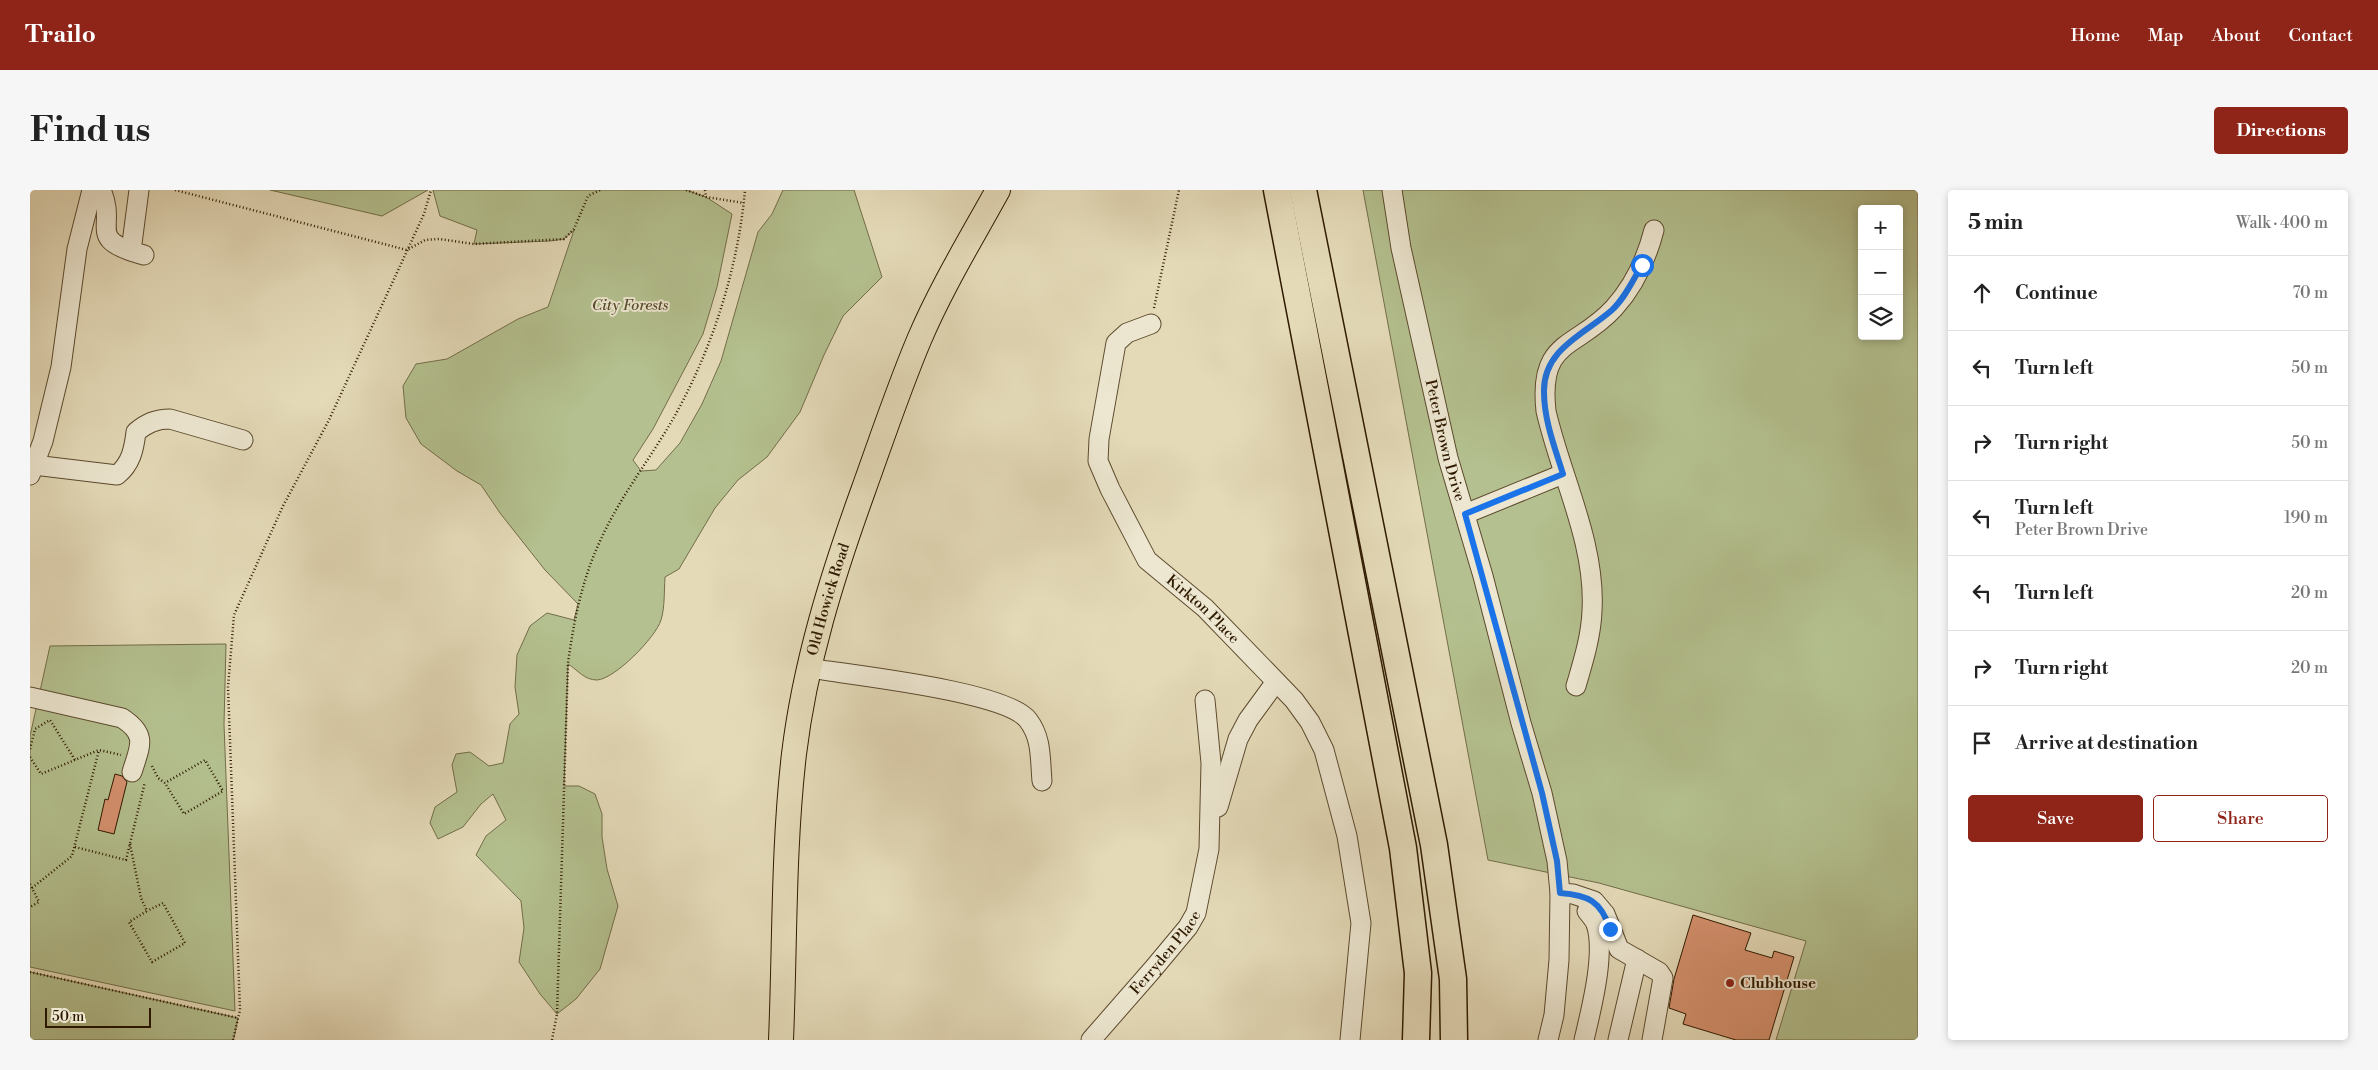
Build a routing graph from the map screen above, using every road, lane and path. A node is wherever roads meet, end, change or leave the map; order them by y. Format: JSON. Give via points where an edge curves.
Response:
{"nodes":[{"id":1,"x":92,"y":190,"type":"edge"},
{"id":2,"x":101,"y":190,"type":"edge"},
{"id":3,"x":139,"y":190,"type":"edge"},
{"id":4,"x":176,"y":190,"type":"edge"},
{"id":5,"x":431,"y":190,"type":"edge"},
{"id":6,"x":600,"y":190,"type":"edge"},
{"id":7,"x":686,"y":190,"type":"edge"},
{"id":8,"x":705,"y":190,"type":"edge"},
{"id":9,"x":745,"y":190,"type":"edge"},
{"id":10,"x":998,"y":190,"type":"edge"},
{"id":11,"x":1179,"y":190,"type":"edge"},
{"id":12,"x":1277,"y":190,"type":"edge"},
{"id":13,"x":1302,"y":190,"type":"edge"},
{"id":14,"x":1392,"y":190,"type":"edge"},
{"id":15,"x":706,"y":197,"type":"junction"},
{"id":16,"x":744,"y":204,"type":"junction"},
{"id":17,"x":1654,"y":230,"type":"dead end"},
{"id":18,"x":408,"y":250,"type":"junction"},
{"id":19,"x":1150,"y":324,"type":"joint"},
{"id":20,"x":243,"y":440,"type":"dead end"},
{"id":21,"x":32,"y":470,"type":"edge"},
{"id":22,"x":1563,"y":474,"type":"junction"},
{"id":23,"x":1465,"y":514,"type":"junction"},
{"id":24,"x":808,"y":668,"type":"junction"},
{"id":25,"x":1275,"y":683,"type":"junction"},
{"id":26,"x":1576,"y":686,"type":"dead end"},
{"id":27,"x":30,"y":697,"type":"edge"},
{"id":28,"x":1205,"y":700,"type":"dead end"},
{"id":29,"x":30,"y":749,"type":"edge"},
{"id":30,"x":99,"y":750,"type":"junction"},
{"id":31,"x":30,"y":757,"type":"edge"},
{"id":32,"x":76,"y":760,"type":"junction"},
{"id":33,"x":140,"y":770,"type":"junction"},
{"id":34,"x":1042,"y":781,"type":"dead end"},
{"id":35,"x":165,"y":783,"type":"junction"},
{"id":36,"x":130,"y":843,"type":"junction"},
{"id":37,"x":75,"y":847,"type":"junction"},
{"id":38,"x":1209,"y":849,"type":"junction"},
{"id":39,"x":31,"y":886,"type":"edge"},
{"id":40,"x":1567,"y":893,"type":"junction"},
{"id":41,"x":30,"y":907,"type":"edge"},
{"id":42,"x":147,"y":911,"type":"junction"},
{"id":43,"x":1637,"y":959,"type":"junction"},
{"id":44,"x":30,"y":972,"type":"edge"},
{"id":45,"x":238,"y":1018,"type":"junction"},
{"id":46,"x":233,"y":1040,"type":"edge"},
{"id":47,"x":552,"y":1040,"type":"edge"},
{"id":48,"x":782,"y":1040,"type":"edge"},
{"id":49,"x":1091,"y":1040,"type":"edge"},
{"id":50,"x":1350,"y":1040,"type":"edge"},
{"id":51,"x":1416,"y":1040,"type":"edge"},
{"id":52,"x":1454,"y":1040,"type":"edge"},
{"id":53,"x":1548,"y":1040,"type":"edge"},
{"id":54,"x":1584,"y":1040,"type":"edge"},
{"id":55,"x":1618,"y":1040,"type":"edge"},
{"id":56,"x":1652,"y":1040,"type":"edge"}],
"edges":[{"from":1,"to":21,"type":"street","via":[[77,249],[61,367]]},
{"from":2,"to":3,"type":"street","via":[[106,212],[105,230],[110,240],[118,247],[137,253]]},
{"from":4,"to":18,"type":"path"},
{"from":5,"to":18,"type":"path"},
{"from":6,"to":18,"type":"path","via":[[588,196],[574,229],[564,239],[474,244],[439,239],[425,240]]},
{"from":7,"to":15,"type":"path"},
{"from":8,"to":15,"type":"path"},
{"from":9,"to":16,"type":"path"},
{"from":10,"to":24,"type":"main road","name":"Old Howick Road","via":[[936,305],[906,375],[832,578]]},
{"from":11,"to":19,"type":"path"},
{"from":12,"to":51,"type":"highway","via":[[1403,848],[1418,973]]},
{"from":13,"to":52,"type":"highway","via":[[1434,844],[1453,979]]},
{"from":14,"to":23,"type":"street","name":"Peter Brown Drive","via":[[1401,248],[1448,458]]},
{"from":15,"to":16,"type":"path"},
{"from":16,"to":47,"type":"path","via":[[728,285],[705,353],[673,418],[601,538],[585,578],[574,620],[568,663],[557,1014]]},
{"from":17,"to":22,"type":"street","via":[[1642,265],[1614,309],[1570,340],[1549,367],[1544,391],[1546,411]]},
{"from":18,"to":45,"type":"path","via":[[329,420],[283,506],[234,615],[228,687]]},
{"from":19,"to":25,"type":"street","name":"Kirkton Place","via":[[1127,333],[1116,343],[1099,439],[1098,461],[1102,473],[1147,560],[1205,608]]},
{"from":20,"to":21,"type":"street","via":[[162,419],[152,421],[136,432],[130,459],[117,475]]},
{"from":22,"to":23,"type":"street"},
{"from":22,"to":26,"type":"street","via":[[1591,576],[1589,636]]},
{"from":23,"to":40,"type":"street","name":"Peter Brown Drive"},
{"from":24,"to":34,"type":"street","via":[[979,696],[1012,707],[1027,718],[1039,739]]},
{"from":24,"to":48,"type":"main road","name":"Old Howick Road","via":[[794,753],[785,854]]},
{"from":25,"to":38,"type":"street","name":"Ferryden Place","via":[[1238,739],[1222,787]]},
{"from":25,"to":50,"type":"street","name":"Kirkton Place","via":[[1300,707],[1324,750],[1347,836],[1360,923]]},
{"from":27,"to":33,"type":"street","via":[[122,718],[138,729],[141,738]]},
{"from":28,"to":38,"type":"street","name":"Ferryden Place","via":[[1211,763]]},
{"from":29,"to":32,"type":"path","via":[[35,729],[50,720]]},
{"from":30,"to":32,"type":"path"},
{"from":30,"to":33,"type":"path"},
{"from":30,"to":37,"type":"path"},
{"from":31,"to":32,"type":"path","via":[[41,774]]},
{"from":33,"to":35,"type":"path","via":[[150,762],[158,778]]},
{"from":33,"to":36,"type":"path"},
{"from":35,"to":35,"type":"path","via":[[184,814],[224,791],[205,760]]},
{"from":36,"to":37,"type":"path","via":[[126,860]]},
{"from":36,"to":42,"type":"path","via":[[141,898]]},
{"from":37,"to":39,"type":"path","via":[[72,856]]},
{"from":38,"to":49,"type":"street","name":"Ferryden Place","via":[[1196,913],[1188,927]]},
{"from":39,"to":41,"type":"path","via":[[39,902]]},
{"from":40,"to":43,"type":"street","via":[[1594,901],[1605,914],[1619,949]]},
{"from":40,"to":53,"type":"street","name":"Peter Brown Drive","via":[[1554,1015]]},
{"from":40,"to":54,"type":"street","via":[[1596,922],[1599,944],[1594,997]]},
{"from":42,"to":42,"type":"path","via":[[129,922],[152,962],[185,943],[163,903]]},
{"from":43,"to":55,"type":"street"},
{"from":43,"to":56,"type":"street","via":[[1663,978]]},
{"from":44,"to":45,"type":"path"},
{"from":45,"to":46,"type":"path"}]}
